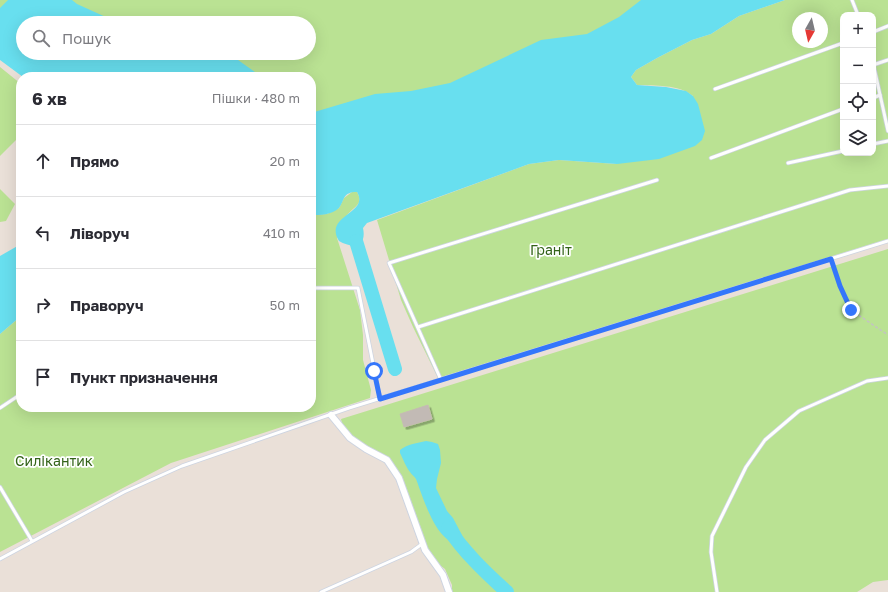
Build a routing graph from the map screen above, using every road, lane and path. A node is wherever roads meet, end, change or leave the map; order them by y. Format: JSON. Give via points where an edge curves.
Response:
{"nodes":[{"id":1,"x":852,"y":0,"type":"edge"},
{"id":2,"x":857,"y":12,"type":"edge"},
{"id":3,"x":888,"y":26,"type":"edge"},
{"id":4,"x":876,"y":31,"type":"edge"},
{"id":5,"x":840,"y":44,"type":"edge"},
{"id":6,"x":888,"y":60,"type":"edge"},
{"id":7,"x":876,"y":63,"type":"edge"},
{"id":8,"x":876,"y":77,"type":"edge"},
{"id":9,"x":715,"y":89,"type":"dead end"},
{"id":10,"x":880,"y":95,"type":"junction"},
{"id":11,"x":876,"y":97,"type":"edge"},
{"id":12,"x":840,"y":110,"type":"edge"},
{"id":13,"x":888,"y":131,"type":"edge"},
{"id":14,"x":888,"y":141,"type":"edge"},
{"id":15,"x":876,"y":143,"type":"edge"},
{"id":16,"x":840,"y":152,"type":"edge"},
{"id":17,"x":711,"y":158,"type":"dead end"},
{"id":18,"x":788,"y":163,"type":"dead end"},
{"id":19,"x":656,"y":180,"type":"dead end"},
{"id":20,"x":888,"y":186,"type":"edge"},
{"id":21,"x":888,"y":241,"type":"edge"},
{"id":22,"x":831,"y":259,"type":"junction"},
{"id":23,"x":316,"y":288,"type":"edge"},
{"id":24,"x":418,"y":327,"type":"junction"},
{"id":25,"x":888,"y":335,"type":"edge"},
{"id":26,"x":888,"y":378,"type":"edge"},
{"id":27,"x":441,"y":380,"type":"junction"},
{"id":28,"x":16,"y":397,"type":"edge"},
{"id":29,"x":380,"y":399,"type":"junction"},
{"id":30,"x":0,"y":408,"type":"edge"},
{"id":31,"x":332,"y":415,"type":"junction"},
{"id":32,"x":0,"y":487,"type":"edge"},
{"id":33,"x":32,"y":541,"type":"junction"},
{"id":34,"x":422,"y":544,"type":"junction"},
{"id":35,"x":0,"y":558,"type":"edge"},
{"id":36,"x":321,"y":592,"type":"edge"},
{"id":37,"x":449,"y":592,"type":"edge"},
{"id":38,"x":717,"y":592,"type":"edge"}],
"edges":[{"from":1,"to":2,"type":"lane"},
{"from":3,"to":4,"type":"lane"},
{"from":5,"to":9,"type":"lane"},
{"from":6,"to":7,"type":"lane"},
{"from":8,"to":10,"type":"lane"},
{"from":10,"to":11,"type":"lane"},
{"from":10,"to":13,"type":"lane"},
{"from":12,"to":17,"type":"lane"},
{"from":14,"to":15,"type":"lane"},
{"from":16,"to":18,"type":"lane"},
{"from":19,"to":24,"type":"lane","via":[[389,263]]},
{"from":20,"to":24,"type":"lane","via":[[850,190]]},
{"from":21,"to":22,"type":"lane"},
{"from":22,"to":25,"type":"path","via":[[851,310]]},
{"from":22,"to":27,"type":"lane"},
{"from":23,"to":29,"type":"lane","via":[[358,288]]},
{"from":24,"to":27,"type":"lane"},
{"from":26,"to":38,"type":"lane","via":[[867,381],[799,411],[764,440],[746,467],[712,536],[711,552]]},
{"from":27,"to":29,"type":"lane"},
{"from":28,"to":30,"type":"lane"},
{"from":29,"to":31,"type":"lane"},
{"from":31,"to":33,"type":"lane","via":[[182,466],[124,492]]},
{"from":31,"to":34,"type":"street","via":[[350,438],[366,450],[387,460],[399,478]]},
{"from":32,"to":33,"type":"lane"},
{"from":33,"to":35,"type":"lane"},
{"from":34,"to":36,"type":"lane","via":[[411,552]]},
{"from":34,"to":37,"type":"street","via":[[443,574]]}]}
